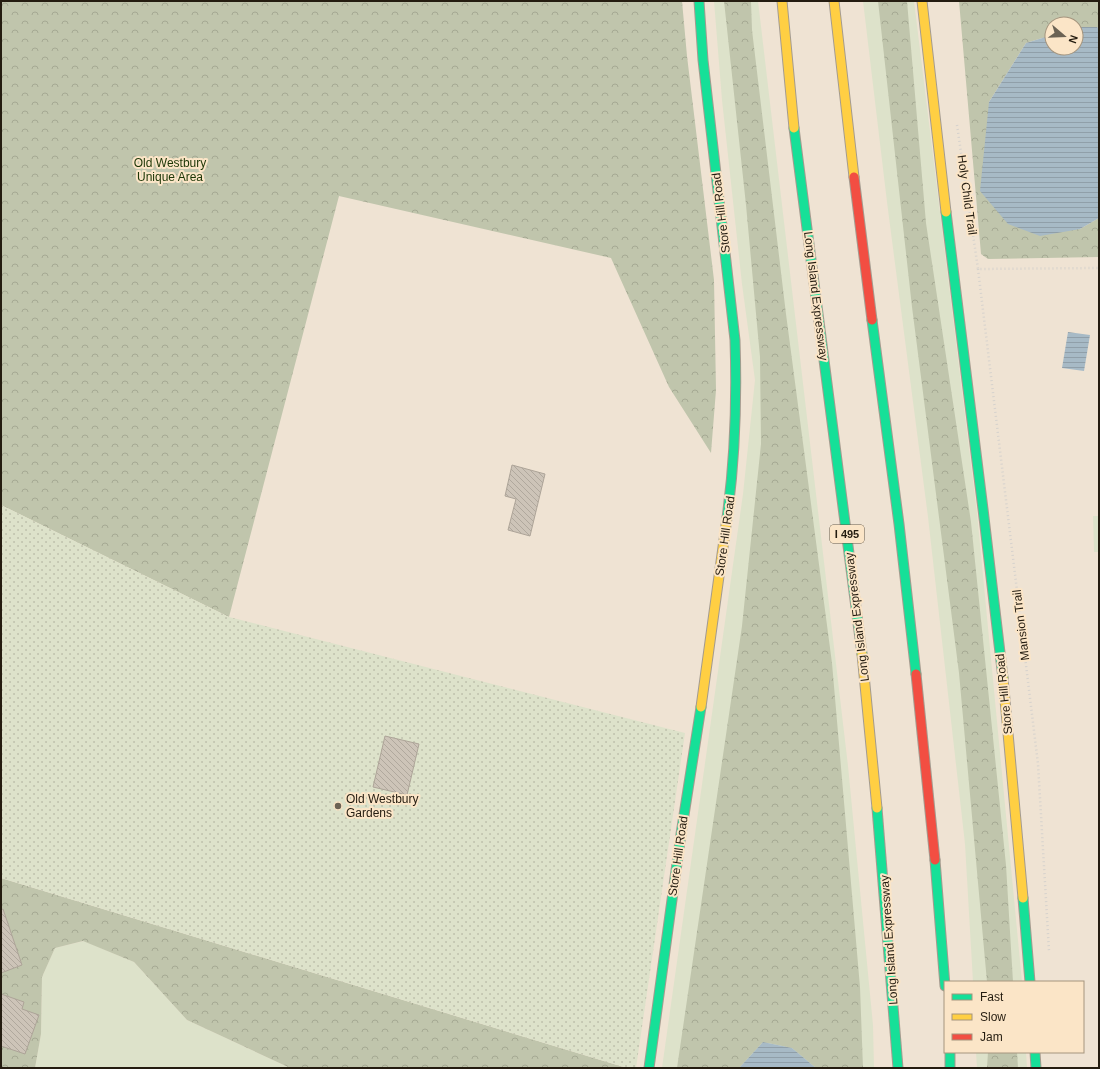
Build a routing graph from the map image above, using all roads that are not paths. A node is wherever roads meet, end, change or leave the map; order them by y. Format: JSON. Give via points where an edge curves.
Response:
{"nodes":[{"id":1,"x":699,"y":1,"type":"edge"},
{"id":2,"x":782,"y":1,"type":"edge"},
{"id":3,"x":834,"y":1,"type":"edge"},
{"id":4,"x":922,"y":1,"type":"edge"},
{"id":5,"x":945,"y":981,"type":"edge"},
{"id":6,"x":1030,"y":981,"type":"edge"},
{"id":7,"x":950,"y":1053,"type":"edge"},
{"id":8,"x":1035,"y":1053,"type":"edge"},
{"id":9,"x":649,"y":1068,"type":"edge"},
{"id":10,"x":898,"y":1068,"type":"edge"},
{"id":11,"x":950,"y":1068,"type":"edge"},
{"id":12,"x":1036,"y":1068,"type":"edge"}],
"edges":[{"from":1,"to":9,"type":"main road","name":"Store Hill Road","via":[[703,60],[733,318],[737,416],[731,490]]},
{"from":2,"to":10,"type":"main road","name":"Long Island Expressway","number":"I 495","via":[[793,117],[862,647],[880,833]]},
{"from":3,"to":5,"type":"main road","via":[[847,126],[915,657]]},
{"from":4,"to":6,"type":"main road","name":"Store Hill Road","via":[[932,101],[999,640]]},
{"from":7,"to":11,"type":"main road"},
{"from":8,"to":12,"type":"main road"}]}
